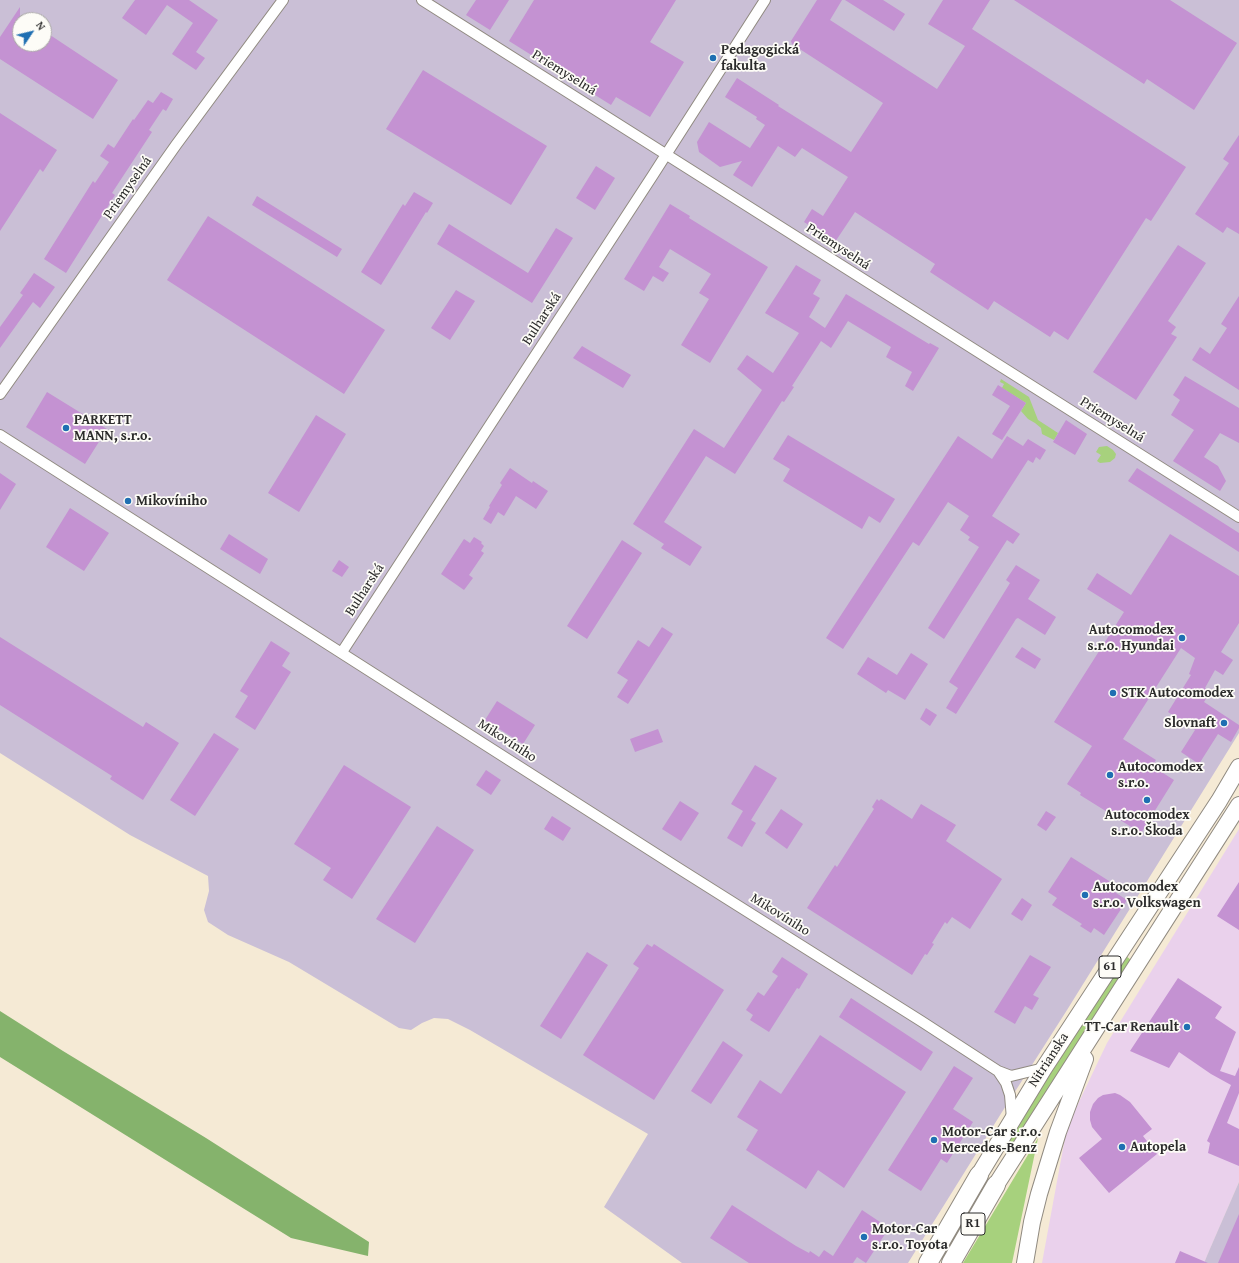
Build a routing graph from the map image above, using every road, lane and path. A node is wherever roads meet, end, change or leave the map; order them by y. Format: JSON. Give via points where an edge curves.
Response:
{"nodes":[{"id":1,"x":283,"y":0,"type":"edge"},
{"id":2,"x":422,"y":0,"type":"edge"},
{"id":3,"x":765,"y":0,"type":"edge"},
{"id":4,"x":666,"y":153,"type":"junction"},
{"id":5,"x":0,"y":394,"type":"edge"},
{"id":6,"x":0,"y":434,"type":"edge"},
{"id":7,"x":1239,"y":518,"type":"edge"},
{"id":8,"x":342,"y":652,"type":"junction"},
{"id":9,"x":1239,"y":766,"type":"edge"},
{"id":10,"x":1239,"y":805,"type":"edge"},
{"id":11,"x":1100,"y":1022,"type":"junction"},
{"id":12,"x":1044,"y":1068,"type":"junction"},
{"id":13,"x":998,"y":1071,"type":"junction"},
{"id":14,"x":1012,"y":1119,"type":"junction"},
{"id":15,"x":979,"y":1175,"type":"joint"},
{"id":16,"x":996,"y":1185,"type":"joint"},
{"id":17,"x":928,"y":1263,"type":"edge"},
{"id":18,"x":951,"y":1263,"type":"edge"},
{"id":19,"x":1025,"y":1263,"type":"edge"}],
"edges":[{"from":1,"to":5,"type":"street","name":"Priemyselná","via":[[176,145]]},
{"from":2,"to":4,"type":"street","name":"Priemyselná"},
{"from":3,"to":4,"type":"street","name":"Bulharská"},
{"from":4,"to":7,"type":"street","name":"Priemyselná"},
{"from":4,"to":8,"type":"street","name":"Bulharská"},
{"from":6,"to":8,"type":"street","name":"Mikovíniho"},
{"from":8,"to":13,"type":"street","name":"Mikovíniho"},
{"from":9,"to":12,"type":"main road","name":"Nitrianska","number":"61","via":[[1219,801]]},
{"from":10,"to":11,"type":"main road","name":"Nitrianska","number":"61"},
{"from":11,"to":16,"type":"main road","name":"Nitrianska","number":"61"},
{"from":11,"to":19,"type":"main road","via":[[1058,1132],[1032,1222]]},
{"from":12,"to":13,"type":"street","via":[[1011,1076]]},
{"from":12,"to":14,"type":"main road","name":"Nitrianska","number":"61"},
{"from":13,"to":14,"type":"street","via":[[1010,1095]]},
{"from":14,"to":15,"type":"main road","name":"Nitrianska","number":"61"},
{"from":15,"to":17,"type":"highway","number":"R1"},
{"from":16,"to":18,"type":"highway","number":"R1"}]}
